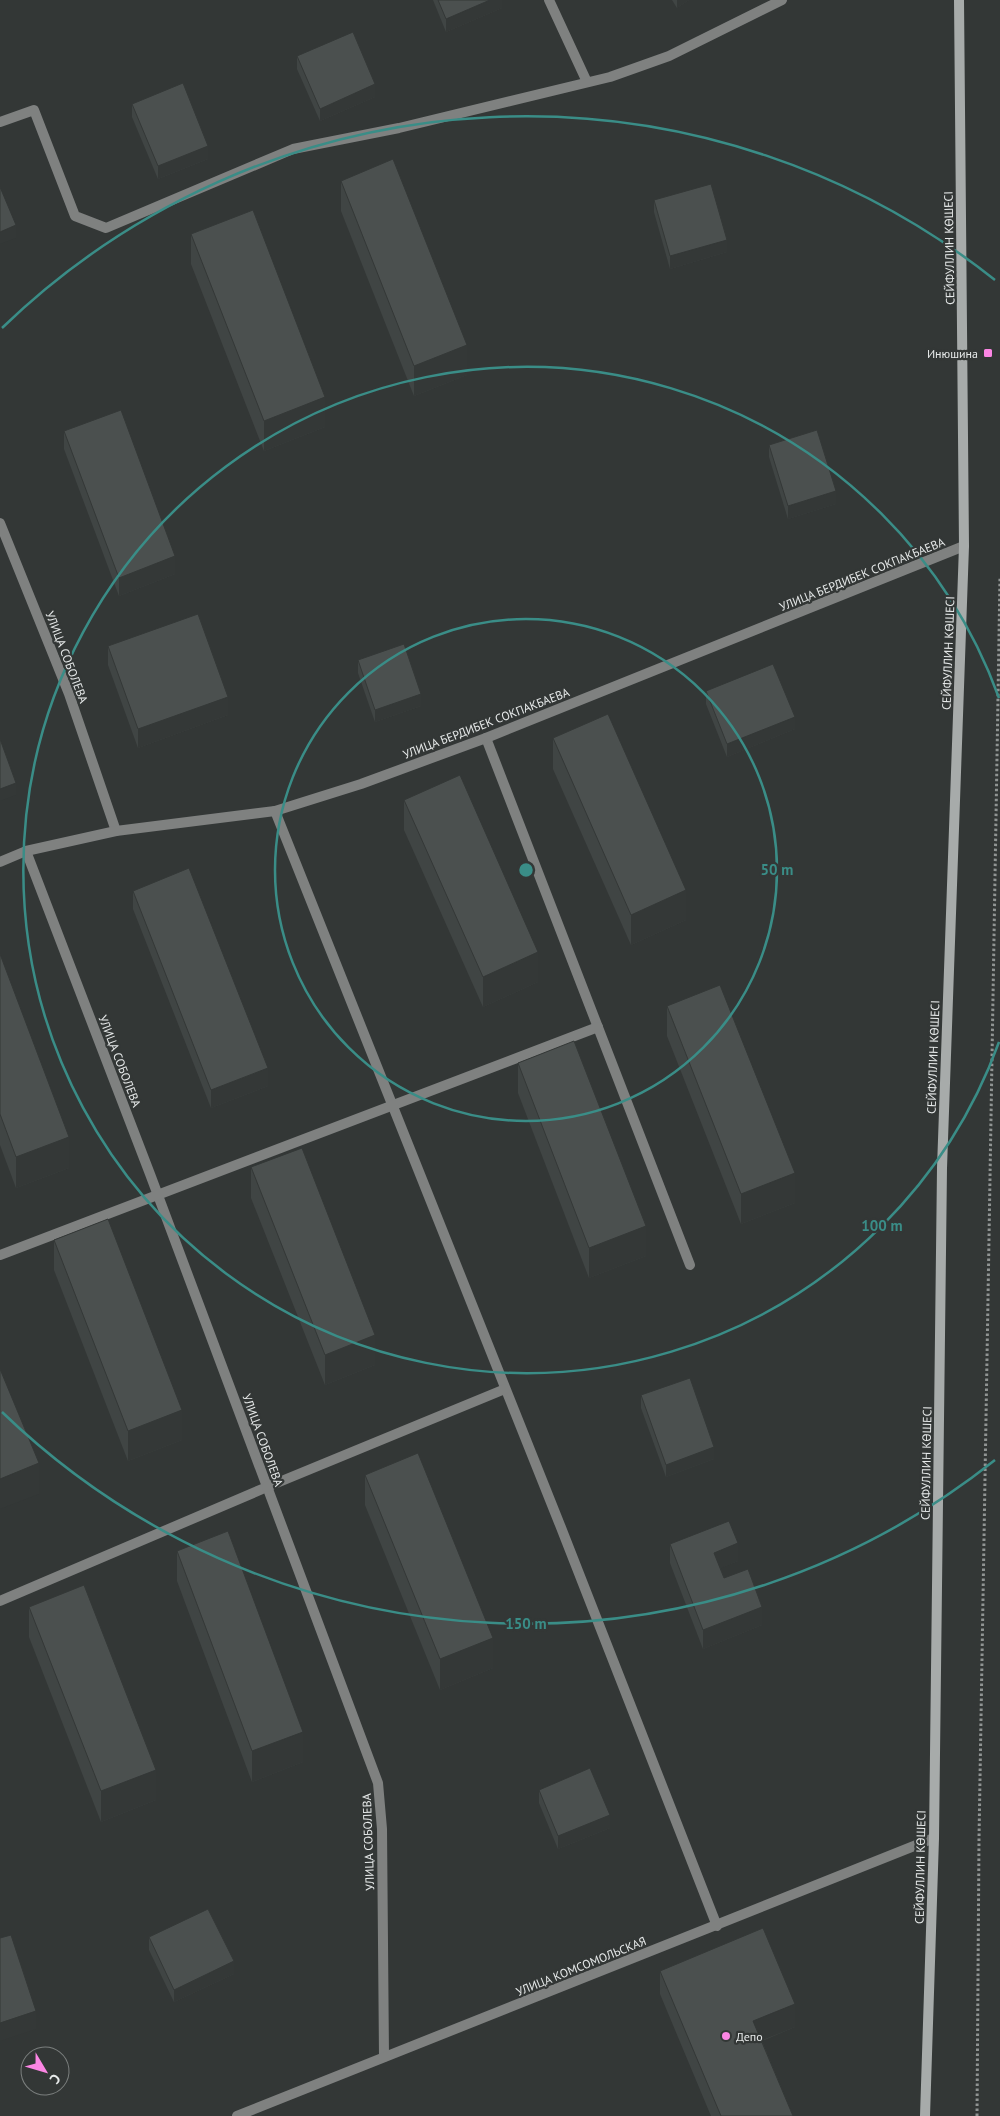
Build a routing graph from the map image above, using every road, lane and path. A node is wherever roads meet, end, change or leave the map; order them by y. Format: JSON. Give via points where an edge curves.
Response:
{"nodes":[{"id":1,"x":549,"y":0,"type":"edge"},
{"id":2,"x":782,"y":0,"type":"edge"},
{"id":3,"x":959,"y":0,"type":"edge"},
{"id":4,"x":587,"y":82,"type":"junction"},
{"id":5,"x":0,"y":122,"type":"edge"},
{"id":6,"x":0,"y":523,"type":"edge"},
{"id":7,"x":964,"y":546,"type":"junction"},
{"id":8,"x":1000,"y":577,"type":"edge"},
{"id":9,"x":486,"y":738,"type":"junction"},
{"id":10,"x":275,"y":812,"type":"junction"},
{"id":11,"x":116,"y":831,"type":"junction"},
{"id":12,"x":26,"y":851,"type":"junction"},
{"id":13,"x":0,"y":862,"type":"edge"},
{"id":14,"x":598,"y":1028,"type":"junction"},
{"id":15,"x":393,"y":1107,"type":"junction"},
{"id":16,"x":158,"y":1195,"type":"junction"},
{"id":17,"x":0,"y":1255,"type":"edge"},
{"id":18,"x":690,"y":1265,"type":"dead end"},
{"id":19,"x":506,"y":1388,"type":"junction"},
{"id":20,"x":267,"y":1487,"type":"junction"},
{"id":21,"x":0,"y":1601,"type":"edge"},
{"id":22,"x":934,"y":1838,"type":"junction"},
{"id":23,"x":716,"y":1926,"type":"junction"},
{"id":24,"x":384,"y":2057,"type":"junction"},
{"id":25,"x":237,"y":2116,"type":"edge"},
{"id":26,"x":925,"y":2116,"type":"edge"},
{"id":27,"x":977,"y":2116,"type":"edge"}],
"edges":[{"from":1,"to":4,"type":"street"},
{"from":2,"to":4,"type":"street","via":[[669,56]]},
{"from":3,"to":7,"type":"main road","name":"СЕЙФУЛЛИН КӨШЕСІ"},
{"from":4,"to":5,"type":"street","via":[[399,128],[292,149],[106,228],[75,216],[34,110]]},
{"from":6,"to":11,"type":"street","name":"УЛИЦА СОБОЛЕВА","via":[[68,694]]},
{"from":7,"to":9,"type":"street","name":"УЛИЦА БЕРДИБЕК СОКПАКБАЕВА"},
{"from":7,"to":22,"type":"main road","name":"СЕЙФУЛЛИН КӨШЕСІ","via":[[942,1168]]},
{"from":8,"to":27,"type":"path"},
{"from":9,"to":10,"type":"street","name":"УЛИЦА БЕРДИБЕК СОКПАКБАЕВА"},
{"from":9,"to":14,"type":"street"},
{"from":10,"to":11,"type":"street","name":"УЛИЦА БЕРДИБЕК СОКПАКБАЕВА"},
{"from":10,"to":15,"type":"street"},
{"from":11,"to":12,"type":"street","name":"УЛИЦА БЕРДИБЕК СОКПАКБАЕВА"},
{"from":12,"to":13,"type":"street","name":"УЛИЦА БЕРДИБЕК СОКПАКБАЕВА"},
{"from":12,"to":16,"type":"street","name":"УЛИЦА СОБОЛЕВА"},
{"from":14,"to":15,"type":"street"},
{"from":14,"to":18,"type":"street"},
{"from":15,"to":16,"type":"street"},
{"from":15,"to":19,"type":"street"},
{"from":16,"to":17,"type":"street"},
{"from":16,"to":20,"type":"street","name":"УЛИЦА СОБОЛЕВА"},
{"from":19,"to":20,"type":"street"},
{"from":19,"to":23,"type":"street"},
{"from":20,"to":21,"type":"street"},
{"from":20,"to":24,"type":"street","name":"УЛИЦА СОБОЛЕВА","via":[[378,1783],[382,1829]]},
{"from":22,"to":23,"type":"street","name":"УЛИЦА КОМСОМОЛЬСКАЯ"},
{"from":22,"to":26,"type":"main road","name":"СЕЙФУЛЛИН КӨШЕСІ"},
{"from":23,"to":24,"type":"street","name":"УЛИЦА КОМСОМОЛЬСКАЯ"},
{"from":24,"to":25,"type":"street","name":"УЛИЦА КОМСОМОЛЬСКАЯ"}]}
